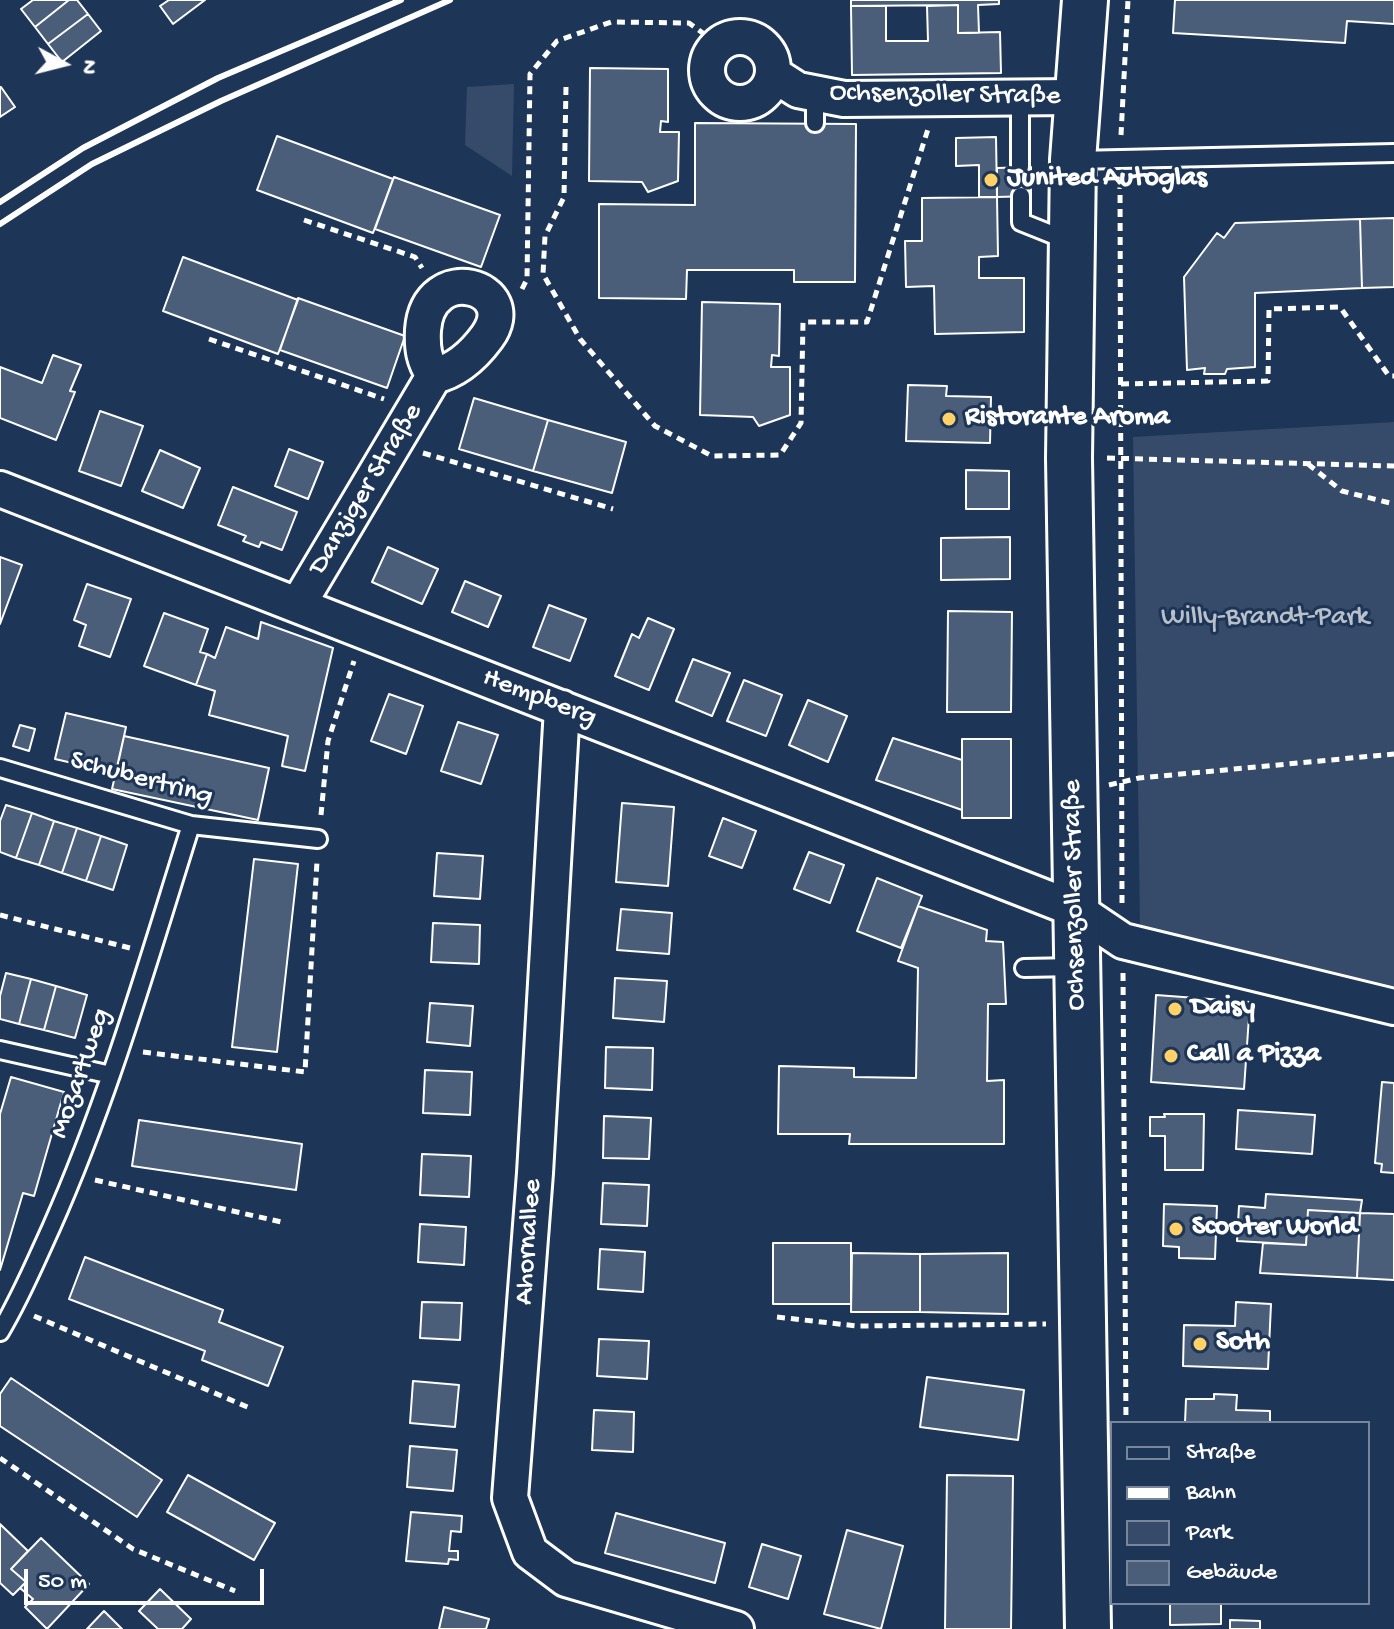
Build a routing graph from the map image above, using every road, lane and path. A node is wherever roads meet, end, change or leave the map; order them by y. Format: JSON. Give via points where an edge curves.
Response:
{"nodes":[{"id":1,"x":1085,"y":0,"type":"edge"},
{"id":2,"x":1128,"y":0,"type":"edge"},
{"id":3,"x":719,"y":45,"type":"junction"},
{"id":4,"x":773,"y":74,"type":"junction"},
{"id":5,"x":566,"y":87,"type":"dead end"},
{"id":6,"x":1075,"y":97,"type":"junction"},
{"id":7,"x":938,"y":98,"type":"junction"},
{"id":8,"x":1020,"y":98,"type":"junction"},
{"id":9,"x":1394,"y":153,"type":"edge"},
{"id":10,"x":1120,"y":159,"type":"junction"},
{"id":11,"x":1073,"y":160,"type":"junction"},
{"id":12,"x":1020,"y":167,"type":"dead end"},
{"id":13,"x":1021,"y":196,"type":"dead end"},
{"id":14,"x":304,"y":220,"type":"dead end"},
{"id":15,"x":1072,"y":243,"type":"junction"},
{"id":16,"x":522,"y":289,"type":"dead end"},
{"id":17,"x":438,"y":292,"type":"junction"},
{"id":18,"x":209,"y":339,"type":"dead end"},
{"id":19,"x":434,"y":376,"type":"junction"},
{"id":20,"x":1394,"y":376,"type":"edge"},
{"id":21,"x":1121,"y":384,"type":"junction"},
{"id":22,"x":416,"y":410,"type":"junction"},
{"id":23,"x":395,"y":445,"type":"junction"},
{"id":24,"x":1069,"y":458,"type":"junction"},
{"id":25,"x":1121,"y":458,"type":"junction"},
{"id":26,"x":1307,"y":464,"type":"junction"},
{"id":27,"x":1394,"y":466,"type":"edge"},
{"id":28,"x":0,"y":489,"type":"edge"},
{"id":29,"x":1394,"y":504,"type":"edge"},
{"id":30,"x":613,"y":509,"type":"dead end"},
{"id":31,"x":299,"y":603,"type":"junction"},
{"id":32,"x":364,"y":630,"type":"junction"},
{"id":33,"x":562,"y":708,"type":"junction"},
{"id":34,"x":1394,"y":754,"type":"edge"},
{"id":35,"x":0,"y":768,"type":"edge"},
{"id":36,"x":1122,"y":781,"type":"junction"},
{"id":37,"x":191,"y":825,"type":"junction"},
{"id":38,"x":318,"y":839,"type":"junction"},
{"id":39,"x":1077,"y":910,"type":"junction"},
{"id":40,"x":0,"y":915,"type":"edge"},
{"id":41,"x":1123,"y":941,"type":"junction"},
{"id":42,"x":151,"y":954,"type":"junction"},
{"id":43,"x":1077,"y":966,"type":"junction"},
{"id":44,"x":1024,"y":968,"type":"dead end"},
{"id":45,"x":1394,"y":1007,"type":"edge"},
{"id":46,"x":0,"y":1050,"type":"edge"},
{"id":47,"x":119,"y":1050,"type":"junction"},
{"id":48,"x":111,"y":1075,"type":"junction"},
{"id":49,"x":74,"y":1175,"type":"junction"},
{"id":50,"x":286,"y":1223,"type":"dead end"},
{"id":51,"x":14,"y":1308,"type":"junction"},
{"id":52,"x":777,"y":1317,"type":"dead end"},
{"id":53,"x":1083,"y":1324,"type":"junction"},
{"id":54,"x":0,"y":1332,"type":"edge"},
{"id":55,"x":252,"y":1409,"type":"dead end"},
{"id":56,"x":1126,"y":1421,"type":"edge"},
{"id":57,"x":0,"y":1458,"type":"edge"},
{"id":58,"x":235,"y":1591,"type":"dead end"},
{"id":59,"x":736,"y":1629,"type":"edge"},
{"id":60,"x":1088,"y":1629,"type":"edge"}],
"edges":[{"from":1,"to":6,"type":"main road","name":"Ochsenzoller Straße"},
{"from":2,"to":10,"type":"path"},
{"from":3,"to":4,"type":"street","via":[[740,37],[761,44]]},
{"from":3,"to":4,"type":"street","via":[[708,73],[724,99],[755,99]]},
{"from":3,"to":16,"type":"path","via":[[689,23],[611,22],[557,41],[530,74],[527,279]]},
{"from":4,"to":7,"type":"street","name":"Ochsenzoller Straße","via":[[815,109],[844,99]]},
{"from":5,"to":7,"type":"path","via":[[564,197],[545,236],[543,274],[580,339],[655,426],[712,456],[780,455],[801,423],[803,322],[867,322]]},
{"from":6,"to":8,"type":"street","name":"Ochsenzoller Straße"},
{"from":6,"to":11,"type":"main road","name":"Ochsenzoller Straße"},
{"from":7,"to":8,"type":"street","name":"Ochsenzoller Straße"},
{"from":8,"to":12,"type":"lane"},
{"from":9,"to":10,"type":"lane"},
{"from":10,"to":11,"type":"lane"},
{"from":10,"to":21,"type":"path"},
{"from":11,"to":15,"type":"main road","name":"Ochsenzoller Straße"},
{"from":13,"to":15,"type":"lane","via":[[1021,222]]},
{"from":14,"to":17,"type":"path","via":[[415,257]]},
{"from":15,"to":24,"type":"main road","name":"Ochsenzoller Straße"},
{"from":17,"to":19,"type":"street","name":"Danziger Straße","via":[[428,303],[423,337],[424,361]]},
{"from":17,"to":19,"type":"street","name":"Danziger Straße","via":[[482,292],[497,312],[485,341],[453,371]]},
{"from":18,"to":22,"type":"path"},
{"from":19,"to":22,"type":"street","name":"Danziger Straße"},
{"from":20,"to":21,"type":"path","via":[[1340,307],[1269,309],[1268,381]]},
{"from":21,"to":25,"type":"path"},
{"from":22,"to":23,"type":"street","name":"Danziger Straße"},
{"from":23,"to":30,"type":"path"},
{"from":23,"to":31,"type":"street","name":"Danziger Straße"},
{"from":24,"to":25,"type":"path"},
{"from":24,"to":39,"type":"main road","name":"Ochsenzoller Straße"},
{"from":25,"to":26,"type":"path"},
{"from":25,"to":36,"type":"path"},
{"from":26,"to":27,"type":"path"},
{"from":26,"to":29,"type":"path","via":[[1342,491]]},
{"from":28,"to":31,"type":"street","name":"Hempberg"},
{"from":31,"to":32,"type":"street","name":"Hempberg"},
{"from":32,"to":33,"type":"street","name":"Hempberg"},
{"from":32,"to":38,"type":"path","via":[[328,741]]},
{"from":33,"to":39,"type":"street","name":"Hempberg"},
{"from":33,"to":59,"type":"street","name":"Ahornallee","via":[[510,1498],[530,1552],[566,1579]]},
{"from":34,"to":36,"type":"path"},
{"from":35,"to":37,"type":"lane","name":"Schubertring"},
{"from":36,"to":41,"type":"path"},
{"from":37,"to":38,"type":"lane","name":"Schubertring"},
{"from":37,"to":42,"type":"lane","name":"Mozartweg"},
{"from":38,"to":47,"type":"path","via":[[305,1072]]},
{"from":39,"to":41,"type":"street","name":"Hempberg"},
{"from":39,"to":43,"type":"main road","name":"Ochsenzoller Straße"},
{"from":40,"to":42,"type":"path"},
{"from":41,"to":45,"type":"street"},
{"from":41,"to":56,"type":"path"},
{"from":42,"to":47,"type":"lane","name":"Mozartweg"},
{"from":43,"to":44,"type":"lane"},
{"from":43,"to":53,"type":"main road","name":"Ochsenzoller Straße"},
{"from":46,"to":48,"type":"lane"},
{"from":47,"to":48,"type":"lane","name":"Mozartweg"},
{"from":48,"to":49,"type":"lane","name":"Mozartweg"},
{"from":49,"to":50,"type":"path"},
{"from":49,"to":51,"type":"lane","name":"Mozartweg"},
{"from":51,"to":54,"type":"lane","name":"Mozartweg"},
{"from":51,"to":55,"type":"path"},
{"from":52,"to":53,"type":"path","via":[[857,1326]]},
{"from":53,"to":60,"type":"main road","name":"Ochsenzoller Straße"},
{"from":57,"to":58,"type":"path","via":[[133,1549]]}]}
